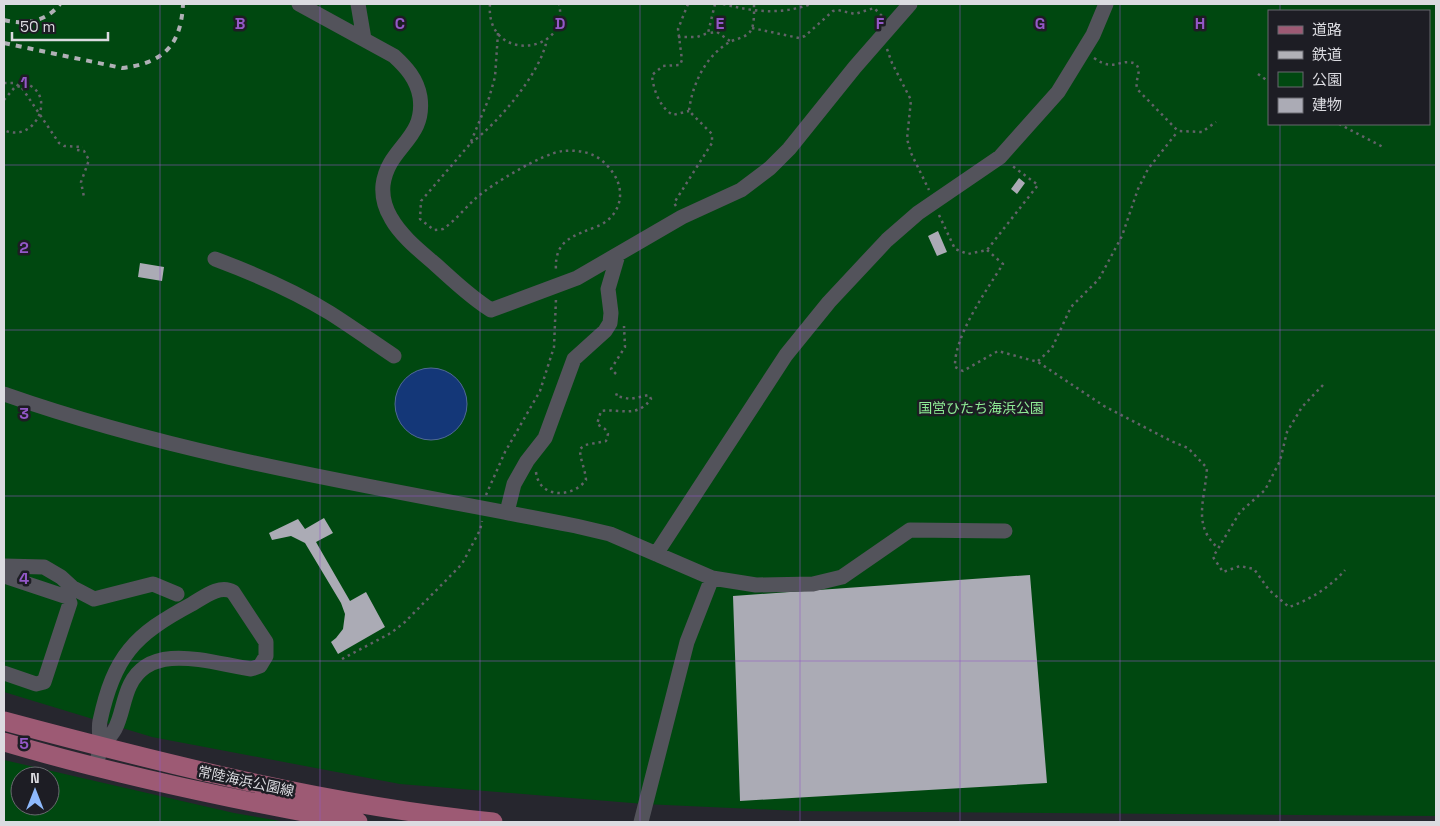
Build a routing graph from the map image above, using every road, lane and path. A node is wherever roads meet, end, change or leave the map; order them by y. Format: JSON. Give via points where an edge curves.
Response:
{"nodes":[{"id":1,"x":299,"y":4,"type":"edge"},
{"id":2,"x":358,"y":4,"type":"edge"},
{"id":3,"x":490,"y":4,"type":"edge"},
{"id":4,"x":560,"y":4,"type":"edge"},
{"id":5,"x":688,"y":4,"type":"edge"},
{"id":6,"x":715,"y":4,"type":"edge"},
{"id":7,"x":723,"y":4,"type":"edge"},
{"id":8,"x":754,"y":4,"type":"edge"},
{"id":9,"x":811,"y":4,"type":"edge"},
{"id":10,"x":910,"y":4,"type":"edge"},
{"id":11,"x":1106,"y":4,"type":"edge"},
{"id":12,"x":752,"y":27,"type":"junction"},
{"id":13,"x":884,"y":29,"type":"junction"},
{"id":14,"x":708,"y":33,"type":"junction"},
{"id":15,"x":498,"y":34,"type":"junction"},
{"id":16,"x":678,"y":37,"type":"junction"},
{"id":17,"x":547,"y":39,"type":"junction"},
{"id":18,"x":364,"y":40,"type":"junction"},
{"id":19,"x":731,"y":41,"type":"junction"},
{"id":20,"x":1093,"y":57,"type":"dead end"},
{"id":21,"x":1258,"y":74,"type":"dead end"},
{"id":22,"x":1268,"y":81,"type":"edge"},
{"id":23,"x":4,"y":83,"type":"edge"},
{"id":24,"x":4,"y":100,"type":"edge"},
{"id":25,"x":689,"y":111,"type":"junction"},
{"id":26,"x":1216,"y":122,"type":"dead end"},
{"id":27,"x":1341,"y":125,"type":"edge"},
{"id":28,"x":4,"y":130,"type":"edge"},
{"id":29,"x":1178,"y":131,"type":"junction"},
{"id":30,"x":470,"y":144,"type":"junction"},
{"id":31,"x":1382,"y":147,"type":"dead end"},
{"id":32,"x":1006,"y":161,"type":"dead end"},
{"id":33,"x":932,"y":196,"type":"dead end"},
{"id":34,"x":84,"y":198,"type":"dead end"},
{"id":35,"x":936,"y":208,"type":"dead end"},
{"id":36,"x":682,"y":217,"type":"junction"},
{"id":37,"x":987,"y":250,"type":"junction"},
{"id":38,"x":618,"y":255,"type":"junction"},
{"id":39,"x":215,"y":259,"type":"dead end"},
{"id":40,"x":556,"y":274,"type":"dead end"},
{"id":41,"x":556,"y":290,"type":"dead end"},
{"id":42,"x":611,"y":313,"type":"junction"},
{"id":43,"x":394,"y":356,"type":"dead end"},
{"id":44,"x":1038,"y":362,"type":"junction"},
{"id":45,"x":616,"y":374,"type":"dead end"},
{"id":46,"x":1323,"y":385,"type":"dead end"},
{"id":47,"x":618,"y":390,"type":"dead end"},
{"id":48,"x":4,"y":394,"type":"edge"},
{"id":49,"x":534,"y":453,"type":"junction"},
{"id":50,"x":484,"y":508,"type":"junction"},
{"id":51,"x":507,"y":512,"type":"junction"},
{"id":52,"x":1005,"y":531,"type":"dead end"},
{"id":53,"x":1218,"y":548,"type":"junction"},
{"id":54,"x":656,"y":554,"type":"junction"},
{"id":55,"x":4,"y":566,"type":"edge"},
{"id":56,"x":1345,"y":570,"type":"dead end"},
{"id":57,"x":4,"y":576,"type":"edge"},
{"id":58,"x":712,"y":578,"type":"junction"},
{"id":59,"x":177,"y":594,"type":"dead end"},
{"id":60,"x":342,"y":659,"type":"dead end"},
{"id":61,"x":4,"y":673,"type":"edge"},
{"id":62,"x":4,"y":721,"type":"edge"},
{"id":63,"x":4,"y":742,"type":"edge"},
{"id":64,"x":100,"y":748,"type":"junction"},
{"id":65,"x":96,"y":766,"type":"junction"},
{"id":66,"x":450,"y":820,"type":"edge"},
{"id":67,"x":358,"y":822,"type":"edge"},
{"id":68,"x":492,"y":822,"type":"edge"},
{"id":69,"x":641,"y":822,"type":"edge"}],
"edges":[{"from":1,"to":18,"type":"street"},
{"from":2,"to":18,"type":"street"},
{"from":3,"to":15,"type":"path","via":[[492,24]]},
{"from":4,"to":17,"type":"path","via":[[556,30]]},
{"from":5,"to":16,"type":"path"},
{"from":6,"to":14,"type":"path"},
{"from":7,"to":9,"type":"path","via":[[758,12],[793,10]]},
{"from":8,"to":12,"type":"path"},
{"from":10,"to":13,"type":"street"},
{"from":11,"to":54,"type":"street","via":[[1093,35],[1058,92],[1000,156],[918,213],[887,240],[816,317],[786,355]]},
{"from":12,"to":13,"type":"path","via":[[798,38],[805,36],[833,11],[855,14],[874,8],[882,14]]},
{"from":12,"to":19,"type":"path","via":[[748,34]]},
{"from":13,"to":33,"type":"path","via":[[892,63],[911,100],[907,138],[911,153]]},
{"from":13,"to":36,"type":"street","via":[[789,149],[770,168],[741,190]]},
{"from":14,"to":16,"type":"path","via":[[697,37]]},
{"from":14,"to":19,"type":"path","via":[[717,32]]},
{"from":15,"to":17,"type":"path","via":[[516,46],[532,46]]},
{"from":15,"to":30,"type":"path","via":[[495,77]]},
{"from":16,"to":25,"type":"path","via":[[680,65],[657,69],[652,75],[652,82],[667,111],[673,115]]},
{"from":17,"to":30,"type":"path","via":[[538,65],[482,135]]},
{"from":18,"to":38,"type":"street","via":[[394,56],[407,68],[419,93],[422,112],[418,126],[386,174],[383,186],[385,206],[391,220],[412,244],[461,289],[491,310],[577,278]]},
{"from":19,"to":25,"type":"path","via":[[707,63],[694,87]]},
{"from":20,"to":29,"type":"path","via":[[1107,66],[1136,64],[1140,72],[1136,82],[1138,90]]},
{"from":21,"to":22,"type":"path"},
{"from":23,"to":34,"type":"path","via":[[14,83],[22,88],[59,143],[83,148],[89,160],[81,182]]},
{"from":24,"to":28,"type":"path","via":[[15,87],[29,85],[39,94],[41,108],[28,129],[15,133]]},
{"from":25,"to":36,"type":"path","via":[[712,134],[712,143],[674,203]]},
{"from":26,"to":29,"type":"path","via":[[1202,132]]},
{"from":27,"to":31,"type":"path"},
{"from":29,"to":44,"type":"path","via":[[1148,169],[1122,236],[1099,279],[1071,307],[1052,348]]},
{"from":30,"to":40,"type":"path","via":[[421,201],[420,219],[434,230],[451,224],[498,181],[562,151],[580,151],[596,156],[613,172],[621,190],[619,205],[611,218],[572,236],[562,245],[556,258]]},
{"from":32,"to":37,"type":"path","via":[[1038,186]]},
{"from":35,"to":37,"type":"path","via":[[955,249],[968,254]]},
{"from":36,"to":38,"type":"street"},
{"from":37,"to":44,"type":"path","via":[[1003,264],[964,331],[955,356],[955,367],[963,370],[998,351]]},
{"from":38,"to":42,"type":"street","via":[[608,290]]},
{"from":39,"to":43,"type":"street","via":[[272,281],[300,296]]},
{"from":41,"to":50,"type":"path","via":[[554,347],[547,373],[504,452],[486,494]]},
{"from":42,"to":45,"type":"path","via":[[624,324],[626,336],[625,347],[611,369]]},
{"from":42,"to":49,"type":"street","via":[[610,323],[604,331],[574,359],[545,438]]},
{"from":44,"to":53,"type":"path","via":[[1104,406],[1196,454],[1207,468],[1201,522],[1207,538]]},
{"from":46,"to":53,"type":"path","via":[[1302,406],[1287,432],[1280,461],[1265,490],[1240,512]]},
{"from":47,"to":49,"type":"path","via":[[616,396],[621,399],[649,394],[651,399],[636,411],[601,412],[597,424],[608,434],[606,441],[580,449],[586,480],[580,488],[568,493],[554,493],[544,488],[537,478]]},
{"from":48,"to":50,"type":"street","via":[[58,413],[269,466]]},
{"from":49,"to":51,"type":"street","via":[[514,484]]},
{"from":50,"to":51,"type":"street"},
{"from":50,"to":60,"type":"path","via":[[480,530],[462,564],[405,622]]},
{"from":51,"to":54,"type":"street","via":[[610,534]]},
{"from":52,"to":58,"type":"street","via":[[910,530],[842,577],[813,584],[756,584]]},
{"from":53,"to":56,"type":"path","via":[[1213,557],[1222,572],[1240,566],[1254,570],[1289,607],[1304,602]]},
{"from":54,"to":58,"type":"street"},
{"from":55,"to":59,"type":"street","via":[[44,567],[94,599],[153,584]]},
{"from":57,"to":61,"type":"street","via":[[66,597],[70,603],[44,682],[36,684]]},
{"from":58,"to":69,"type":"street","via":[[687,642]]},
{"from":62,"to":64,"type":"main road","name":"常陸海浜公園線"},
{"from":63,"to":65,"type":"main road","name":"常陸海浜公園線"},
{"from":64,"to":64,"type":"street","via":[[100,724],[108,693],[120,661],[131,646],[167,617],[217,590],[234,592],[266,642],[266,656],[260,666],[251,669],[173,658],[145,666],[134,679],[115,729]]},
{"from":64,"to":65,"type":"street"},
{"from":64,"to":66,"type":"main road","name":"常陸海浜公園線","via":[[308,794]]},
{"from":65,"to":67,"type":"main road","name":"常陸海浜公園線","via":[[193,791]]},
{"from":66,"to":68,"type":"main road","name":"常陸海浜公園線"}]}
